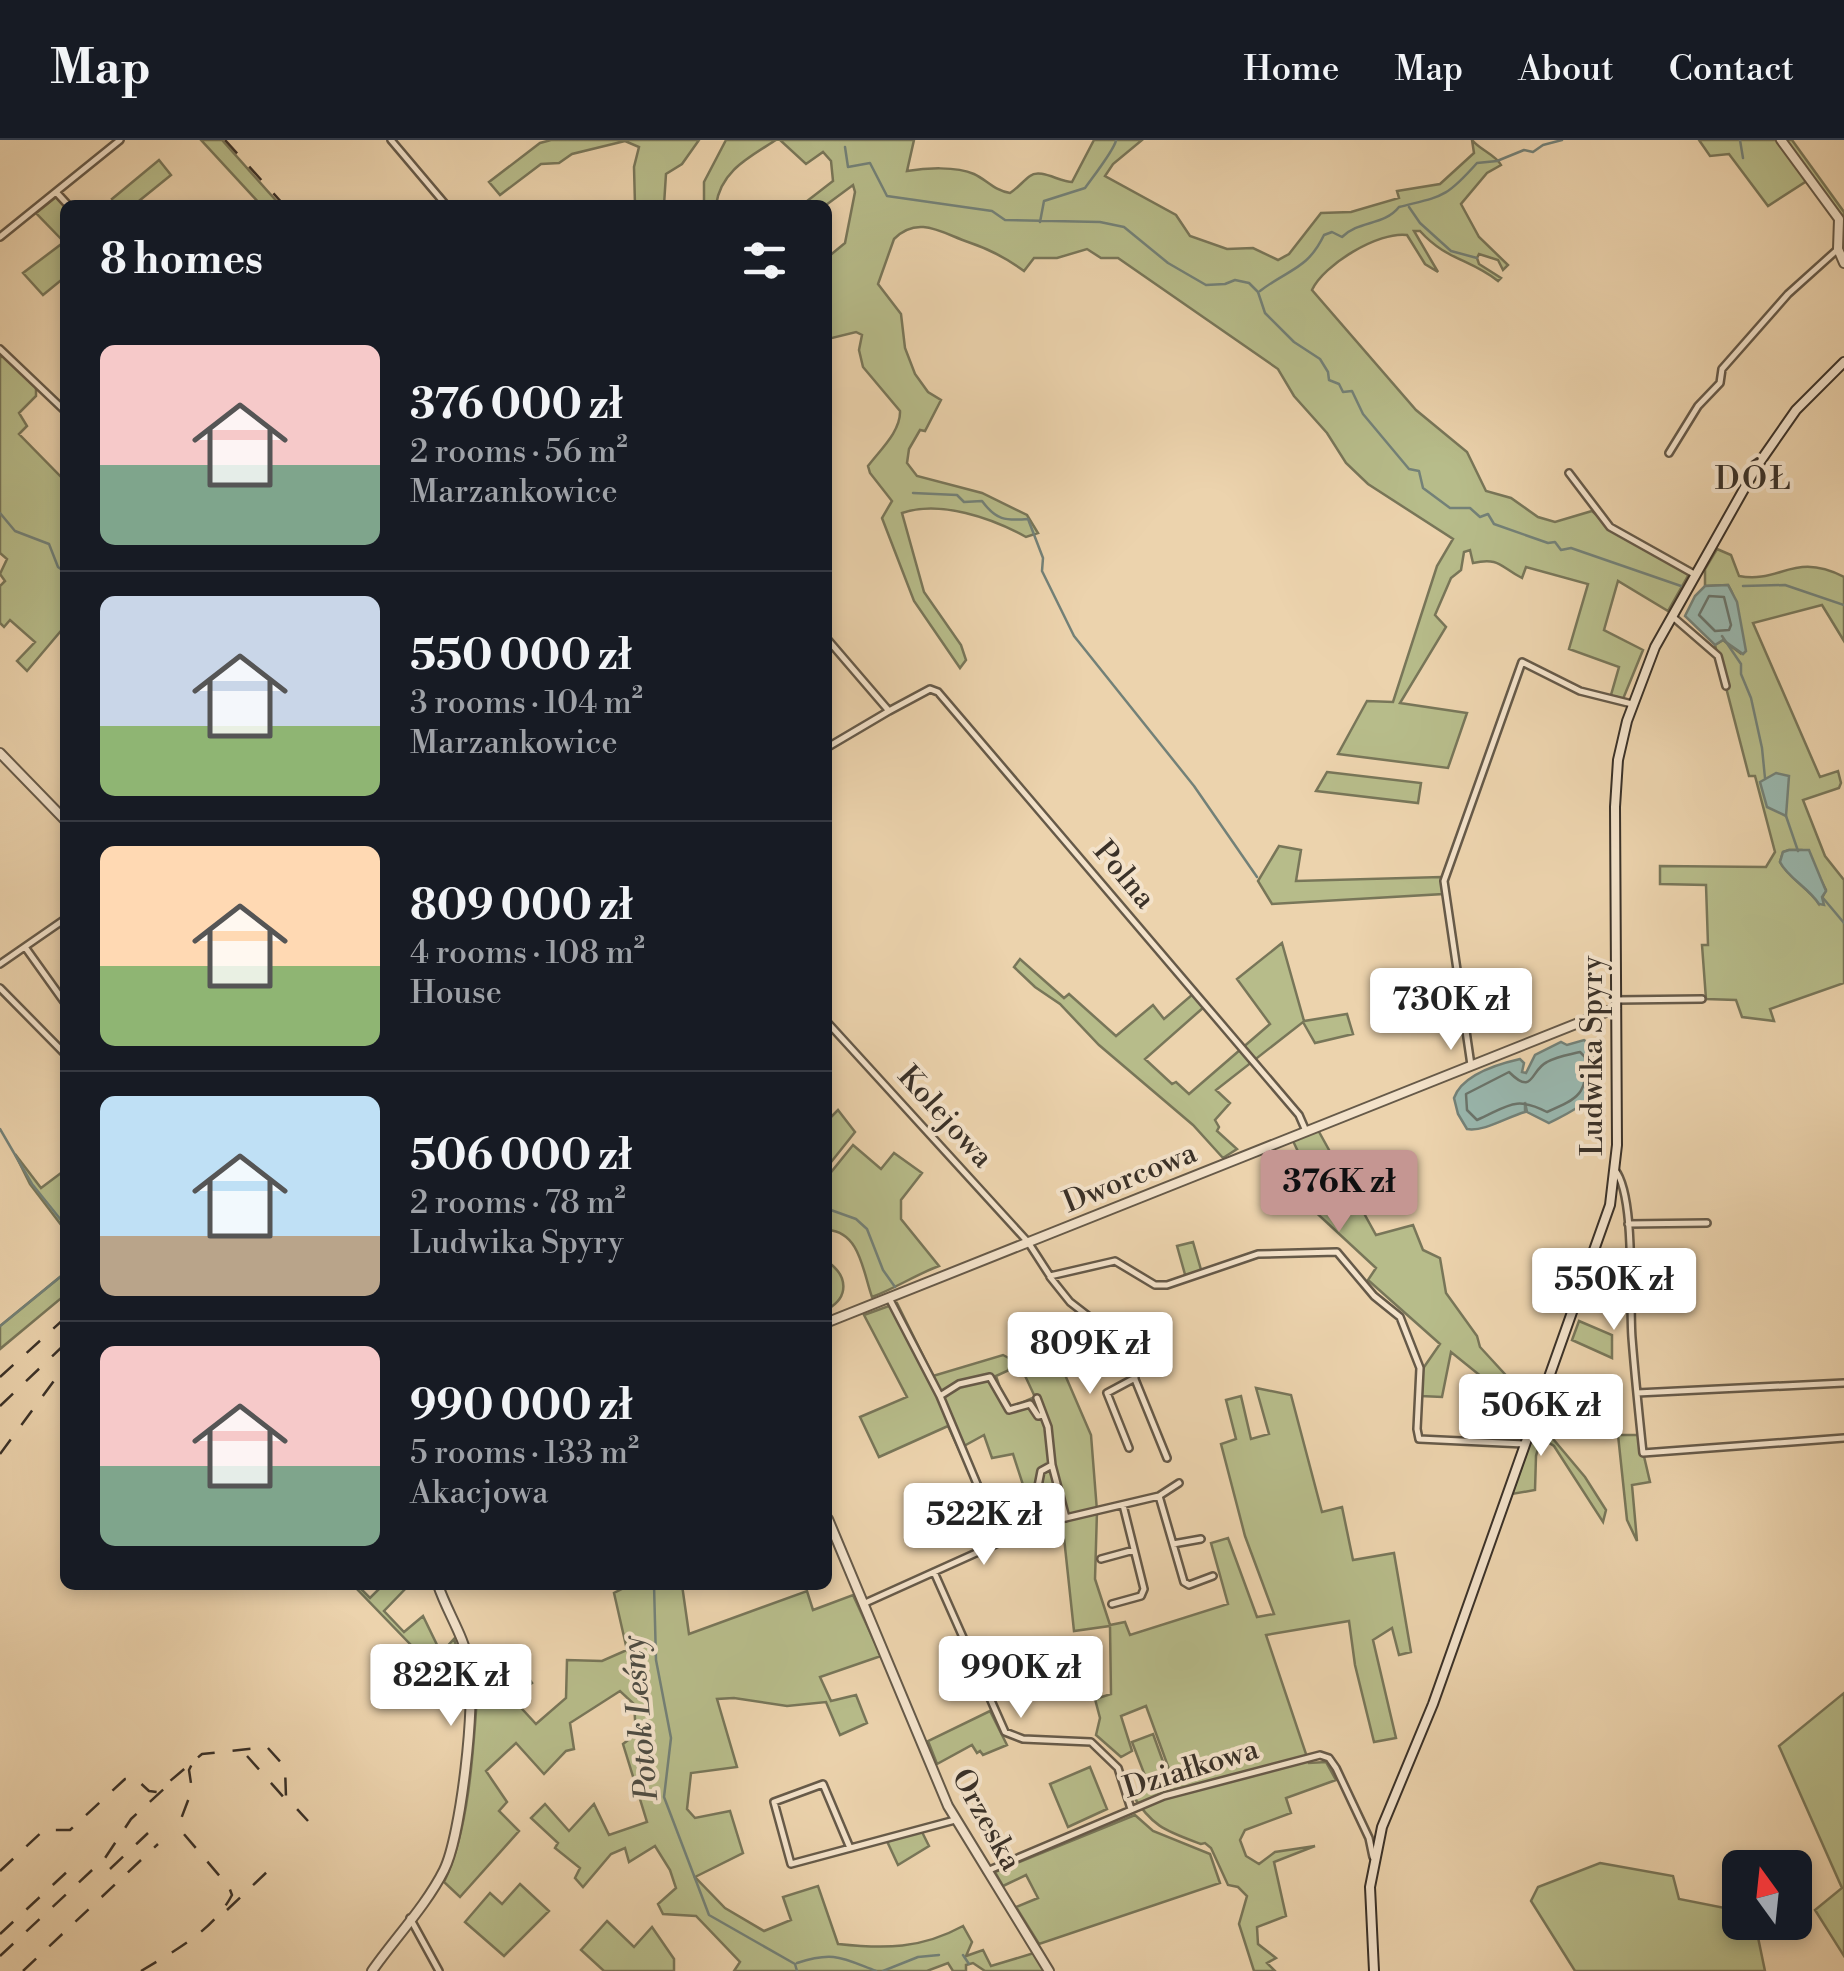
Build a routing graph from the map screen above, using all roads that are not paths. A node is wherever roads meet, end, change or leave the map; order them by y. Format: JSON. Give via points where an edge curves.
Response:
{"nodes":[{"id":1,"x":120,"y":140,"type":"edge"},
{"id":2,"x":391,"y":140,"type":"edge"},
{"id":3,"x":1781,"y":140,"type":"edge"},
{"id":4,"x":56,"y":192,"type":"junction"},
{"id":5,"x":63,"y":200,"type":"edge"},
{"id":6,"x":442,"y":200,"type":"edge"},
{"id":7,"x":1842,"y":228,"type":"edge"},
{"id":8,"x":0,"y":237,"type":"edge"},
{"id":9,"x":1838,"y":250,"type":"junction"},
{"id":10,"x":1844,"y":263,"type":"edge"},
{"id":11,"x":0,"y":349,"type":"edge"},
{"id":12,"x":1844,"y":362,"type":"edge"},
{"id":13,"x":60,"y":406,"type":"edge"},
{"id":14,"x":1669,"y":453,"type":"dead end"},
{"id":15,"x":1569,"y":473,"type":"dead end"},
{"id":16,"x":1697,"y":576,"type":"junction"},
{"id":17,"x":1672,"y":618,"type":"junction"},
{"id":18,"x":832,"y":645,"type":"edge"},
{"id":19,"x":1726,"y":686,"type":"dead end"},
{"id":20,"x":1632,"y":704,"type":"junction"},
{"id":21,"x":889,"y":711,"type":"junction"},
{"id":22,"x":832,"y":746,"type":"edge"},
{"id":23,"x":0,"y":754,"type":"edge"},
{"id":24,"x":60,"y":815,"type":"edge"},
{"id":25,"x":60,"y":923,"type":"edge"},
{"id":26,"x":25,"y":947,"type":"junction"},
{"id":27,"x":0,"y":964,"type":"edge"},
{"id":28,"x":0,"y":988,"type":"edge"},
{"id":29,"x":60,"y":996,"type":"edge"},
{"id":30,"x":1702,"y":999,"type":"dead end"},
{"id":31,"x":1616,"y":1004,"type":"junction"},
{"id":32,"x":832,"y":1026,"type":"edge"},
{"id":33,"x":60,"y":1049,"type":"edge"},
{"id":34,"x":1470,"y":1065,"type":"junction"},
{"id":35,"x":1306,"y":1132,"type":"junction"},
{"id":36,"x":1615,"y":1170,"type":"junction"},
{"id":37,"x":1610,"y":1203,"type":"junction"},
{"id":38,"x":1626,"y":1208,"type":"junction"},
{"id":39,"x":1708,"y":1223,"type":"dead end"},
{"id":40,"x":1628,"y":1224,"type":"junction"},
{"id":41,"x":1028,"y":1242,"type":"junction"},
{"id":42,"x":1050,"y":1276,"type":"junction"},
{"id":43,"x":889,"y":1298,"type":"junction"},
{"id":44,"x":832,"y":1320,"type":"edge"},
{"id":45,"x":1135,"y":1378,"type":"junction"},
{"id":46,"x":1844,"y":1383,"type":"edge"},
{"id":47,"x":1637,"y":1393,"type":"junction"},
{"id":48,"x":940,"y":1396,"type":"junction"},
{"id":49,"x":1037,"y":1398,"type":"dead end"},
{"id":50,"x":1043,"y":1415,"type":"junction"},
{"id":51,"x":1844,"y":1438,"type":"edge"},
{"id":52,"x":1526,"y":1444,"type":"junction"},
{"id":53,"x":1129,"y":1448,"type":"dead end"},
{"id":54,"x":1168,"y":1458,"type":"dead end"},
{"id":55,"x":1052,"y":1465,"type":"junction"},
{"id":56,"x":1180,"y":1483,"type":"dead end"},
{"id":57,"x":980,"y":1492,"type":"junction"},
{"id":58,"x":1159,"y":1496,"type":"junction"},
{"id":59,"x":1123,"y":1505,"type":"junction"},
{"id":60,"x":1066,"y":1518,"type":"junction"},
{"id":61,"x":910,"y":1524,"type":"dead end"},
{"id":62,"x":832,"y":1529,"type":"edge"},
{"id":63,"x":1016,"y":1535,"type":"junction"},
{"id":64,"x":1201,"y":1538,"type":"dead end"},
{"id":65,"x":1001,"y":1541,"type":"junction"},
{"id":66,"x":1173,"y":1544,"type":"junction"},
{"id":67,"x":1134,"y":1550,"type":"junction"},
{"id":68,"x":1101,"y":1560,"type":"dead end"},
{"id":69,"x":934,"y":1572,"type":"junction"},
{"id":70,"x":1213,"y":1576,"type":"dead end"},
{"id":71,"x":443,"y":1590,"type":"edge"},
{"id":72,"x":863,"y":1604,"type":"junction"},
{"id":73,"x":1112,"y":1604,"type":"dead end"},
{"id":74,"x":1132,"y":1809,"type":"junction"},
{"id":75,"x":955,"y":1820,"type":"junction"},
{"id":76,"x":1373,"y":1836,"type":"junction"},
{"id":77,"x":850,"y":1848,"type":"junction"},
{"id":78,"x":987,"y":1871,"type":"junction"},
{"id":79,"x":410,"y":1918,"type":"junction"},
{"id":80,"x":372,"y":1971,"type":"edge"},
{"id":81,"x":439,"y":1971,"type":"edge"},
{"id":82,"x":1049,"y":1971,"type":"edge"},
{"id":83,"x":1374,"y":1971,"type":"edge"}],
"edges":[{"from":1,"to":4,"type":"street"},
{"from":2,"to":6,"type":"street"},
{"from":3,"to":7,"type":"street"},
{"from":4,"to":5,"type":"street"},
{"from":4,"to":8,"type":"street"},
{"from":7,"to":9,"type":"street"},
{"from":9,"to":10,"type":"street"},
{"from":9,"to":14,"type":"street","via":[[1788,294],[1722,370],[1720,383]]},
{"from":11,"to":13,"type":"street"},
{"from":12,"to":16,"type":"street","name":"Ludwika Spyry","via":[[1767,450]]},
{"from":15,"to":16,"type":"street","via":[[1610,526]]},
{"from":16,"to":17,"type":"street","name":"Ludwika Spyry"},
{"from":17,"to":19,"type":"street","via":[[1718,656]]},
{"from":17,"to":20,"type":"street","name":"Ludwika Spyry"},
{"from":18,"to":21,"type":"street"},
{"from":20,"to":31,"type":"street","name":"Ludwika Spyry","via":[[1616,784]]},
{"from":20,"to":34,"type":"street","via":[[1580,691],[1522,662],[1444,881]]},
{"from":21,"to":22,"type":"street","name":"Polna"},
{"from":21,"to":35,"type":"street","name":"Polna","via":[[930,689],[938,692],[1299,1115]]},
{"from":23,"to":24,"type":"street"},
{"from":25,"to":26,"type":"street"},
{"from":26,"to":27,"type":"street"},
{"from":26,"to":29,"type":"street"},
{"from":28,"to":33,"type":"street"},
{"from":30,"to":31,"type":"street"},
{"from":31,"to":34,"type":"street","name":"Dworcowa"},
{"from":31,"to":36,"type":"street","name":"Ludwika Spyry"},
{"from":32,"to":41,"type":"street","name":"Kolejowa"},
{"from":34,"to":35,"type":"street","name":"Dworcowa"},
{"from":35,"to":41,"type":"street","name":"Dworcowa"},
{"from":36,"to":37,"type":"street","name":"Ludwika Spyry"},
{"from":36,"to":38,"type":"street"},
{"from":37,"to":38,"type":"street"},
{"from":37,"to":52,"type":"street","name":"Ludwika Spyry"},
{"from":38,"to":40,"type":"street"},
{"from":39,"to":40,"type":"street"},
{"from":40,"to":47,"type":"street"},
{"from":41,"to":42,"type":"street","name":"Kolejowa"},
{"from":41,"to":43,"type":"street","name":"Dworcowa"},
{"from":42,"to":45,"type":"street","name":"Kolejowa","via":[[1070,1302],[1119,1340]]},
{"from":42,"to":52,"type":"street","via":[[1115,1262],[1167,1285],[1258,1254],[1337,1252],[1400,1317],[1420,1368],[1419,1439]]},
{"from":43,"to":44,"type":"street","name":"Dworcowa"},
{"from":43,"to":48,"type":"street"},
{"from":45,"to":53,"type":"street","via":[[1108,1394]]},
{"from":45,"to":54,"type":"street","name":"Kolejowa"},
{"from":46,"to":47,"type":"street"},
{"from":47,"to":51,"type":"street","via":[[1643,1453]]},
{"from":48,"to":50,"type":"street","via":[[990,1378],[1008,1410],[1029,1404]]},
{"from":48,"to":57,"type":"street"},
{"from":49,"to":50,"type":"street"},
{"from":50,"to":55,"type":"street"},
{"from":52,"to":76,"type":"street","name":"Ludwika Spyry","via":[[1433,1704]]},
{"from":55,"to":60,"type":"street"},
{"from":55,"to":63,"type":"street","via":[[1040,1472],[1035,1502],[1015,1523]]},
{"from":56,"to":58,"type":"street"},
{"from":57,"to":61,"type":"street"},
{"from":57,"to":65,"type":"street"},
{"from":58,"to":59,"type":"street"},
{"from":58,"to":66,"type":"street"},
{"from":59,"to":60,"type":"street"},
{"from":59,"to":67,"type":"street"},
{"from":60,"to":63,"type":"street"},
{"from":62,"to":72,"type":"street","name":"Orzeska"},
{"from":63,"to":65,"type":"street"},
{"from":64,"to":66,"type":"street"},
{"from":65,"to":69,"type":"street"},
{"from":66,"to":70,"type":"street","via":[[1184,1582]]},
{"from":67,"to":68,"type":"street"},
{"from":67,"to":73,"type":"street","via":[[1144,1592]]},
{"from":69,"to":72,"type":"street"},
{"from":69,"to":74,"type":"street","via":[[1005,1732],[1091,1742],[1118,1768]]},
{"from":71,"to":79,"type":"street","via":[[466,1652],[470,1721],[448,1861]]},
{"from":72,"to":75,"type":"street","name":"Orzeska"},
{"from":74,"to":76,"type":"street","name":"Działkowa","via":[[1320,1755],[1336,1768]]},
{"from":74,"to":78,"type":"street","name":"Działkowa"},
{"from":75,"to":77,"type":"street"},
{"from":75,"to":78,"type":"street","name":"Orzeska"},
{"from":76,"to":83,"type":"street","name":"Ludwika Spyry","via":[[1368,1910]]},
{"from":77,"to":77,"type":"street","via":[[823,1784],[774,1802],[791,1864]]},
{"from":78,"to":82,"type":"street","name":"Orzeska"},
{"from":79,"to":80,"type":"street"},
{"from":79,"to":81,"type":"street"}]}
